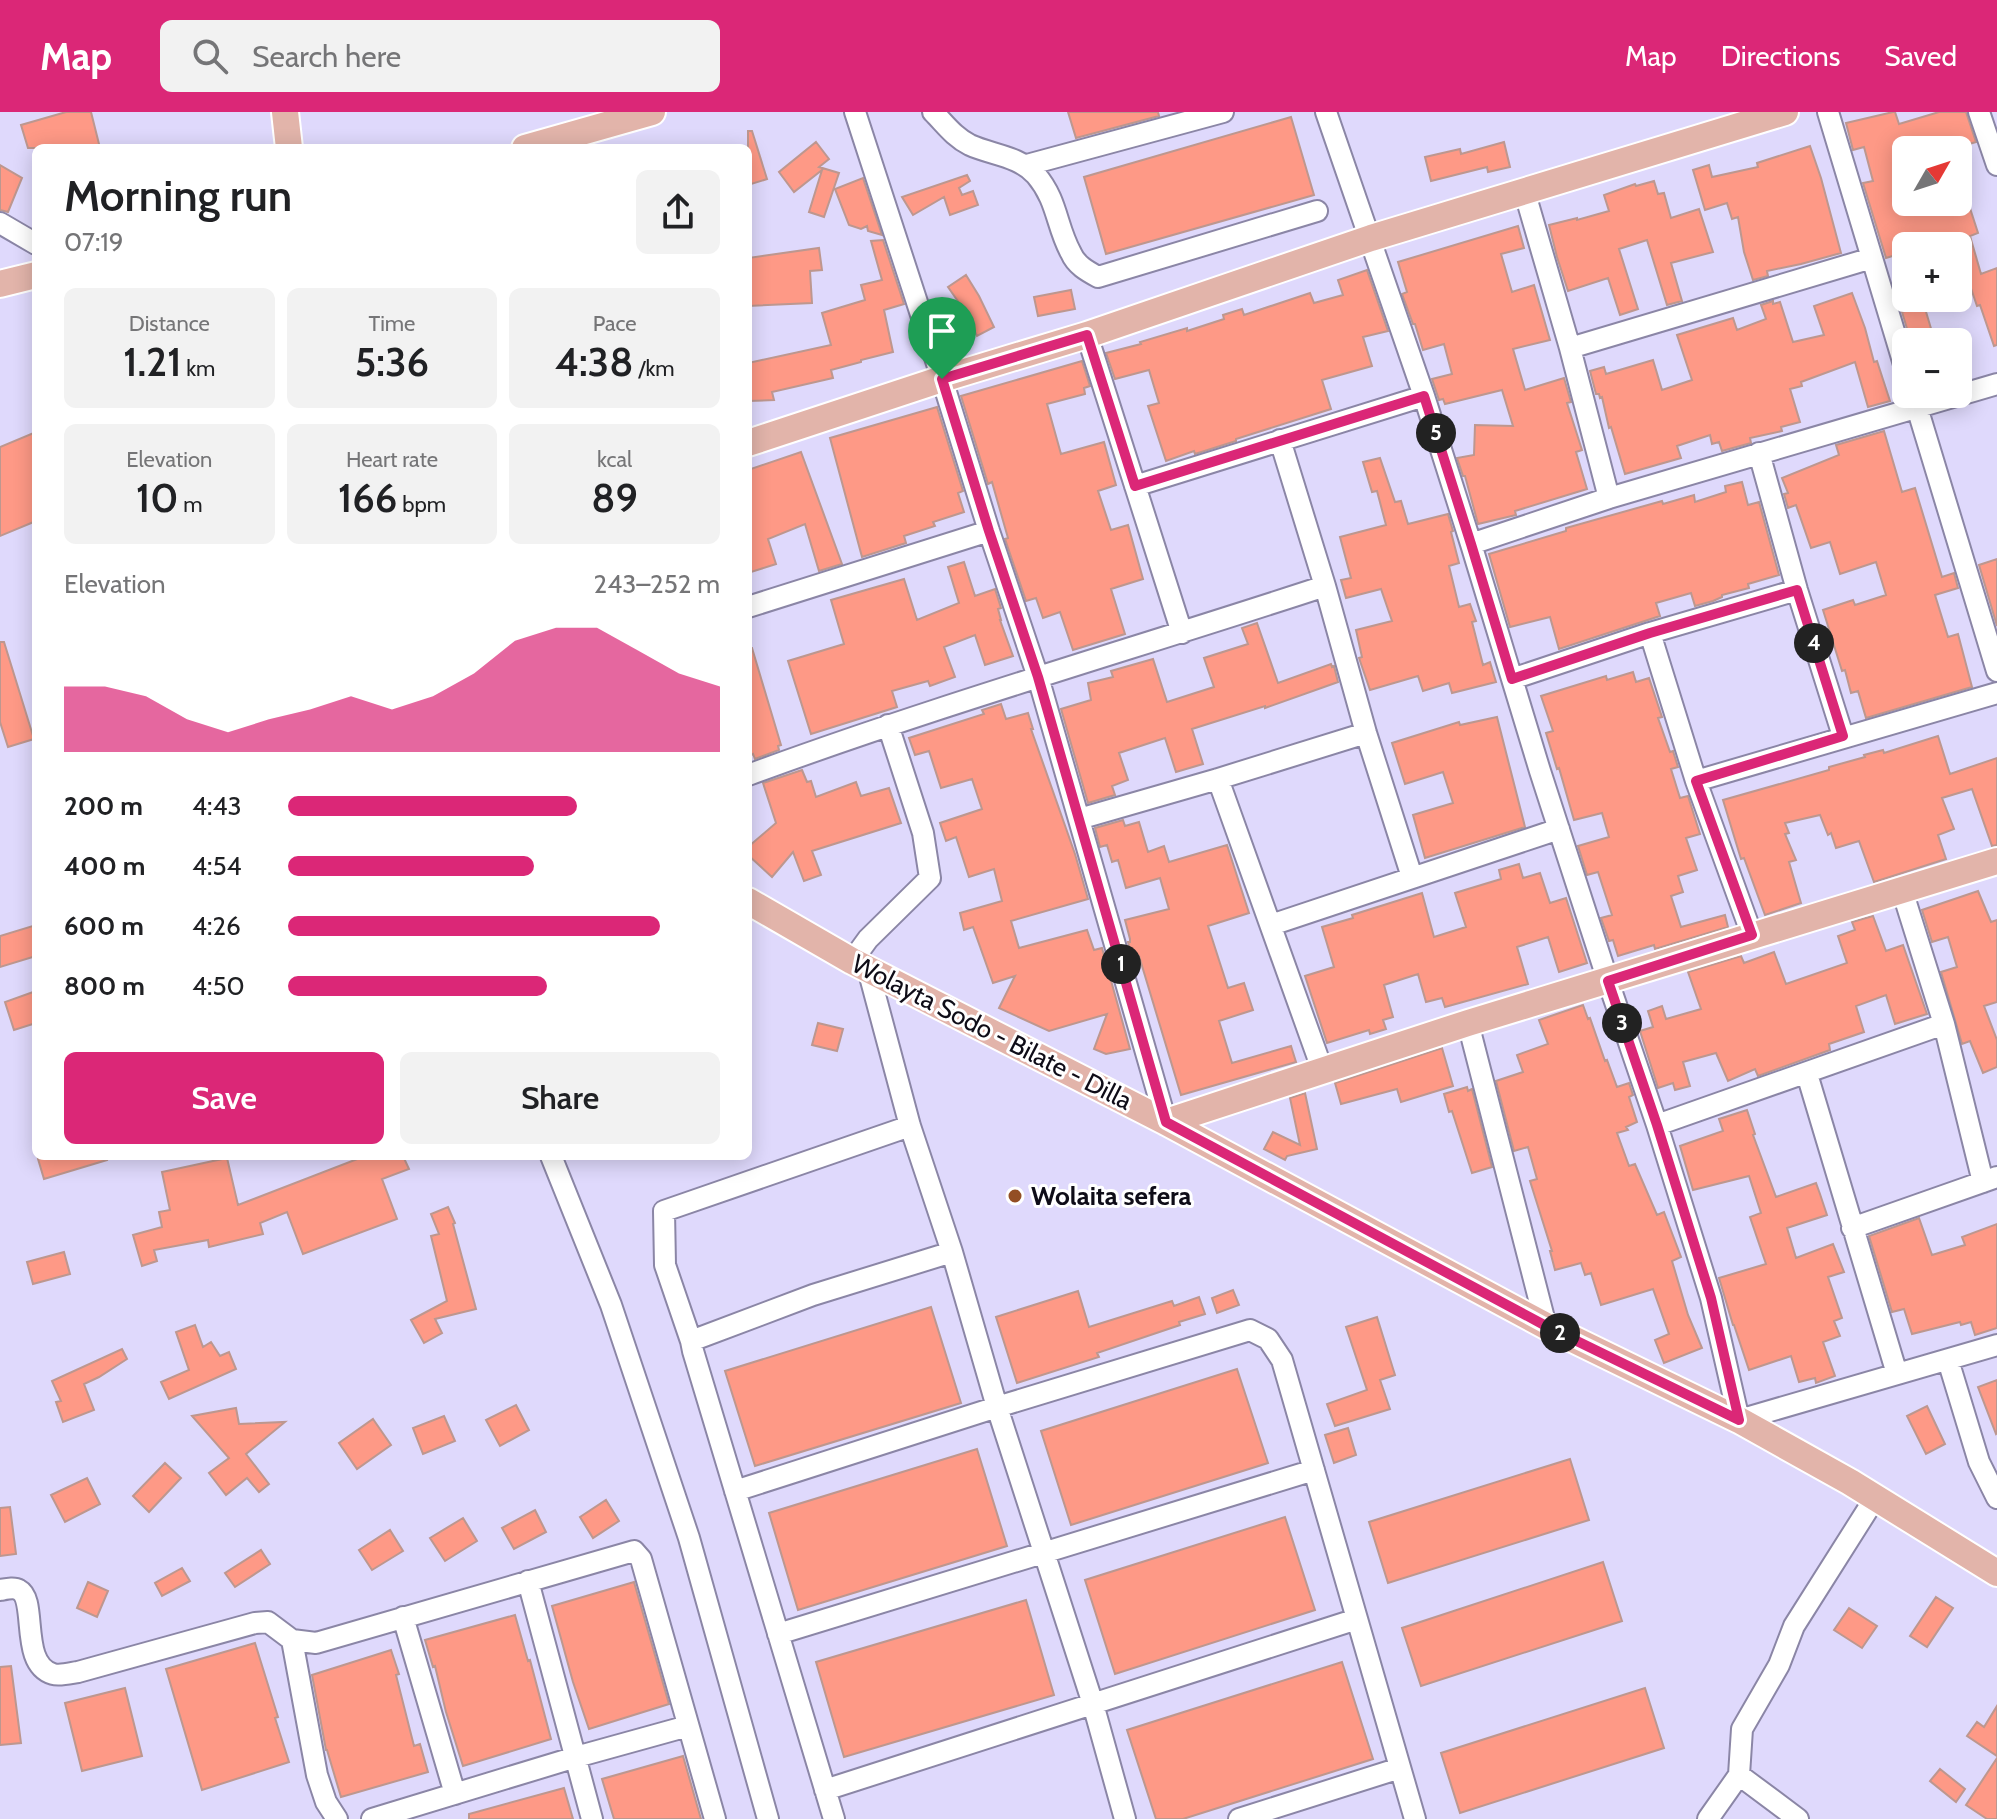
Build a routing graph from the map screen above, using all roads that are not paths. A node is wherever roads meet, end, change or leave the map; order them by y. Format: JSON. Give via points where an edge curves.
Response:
{"nodes":[{"id":1,"x":285,"y":112,"type":"edge"},
{"id":2,"x":652,"y":112,"type":"edge"},
{"id":3,"x":855,"y":112,"type":"edge"},
{"id":4,"x":933,"y":112,"type":"edge"},
{"id":5,"x":1223,"y":112,"type":"edge"},
{"id":6,"x":1326,"y":112,"type":"edge"},
{"id":7,"x":1785,"y":112,"type":"edge"},
{"id":8,"x":1828,"y":112,"type":"edge"},
{"id":9,"x":1979,"y":112,"type":"edge"},
{"id":10,"x":289,"y":144,"type":"edge"},
{"id":11,"x":539,"y":144,"type":"edge"},
{"id":12,"x":1027,"y":165,"type":"junction"},
{"id":13,"x":1997,"y":165,"type":"edge"},
{"id":14,"x":1524,"y":190,"type":"junction"},
{"id":15,"x":1317,"y":211,"type":"dead end"},
{"id":16,"x":0,"y":223,"type":"edge"},
{"id":17,"x":1371,"y":238,"type":"junction"},
{"id":18,"x":32,"y":242,"type":"edge"},
{"id":19,"x":1872,"y":258,"type":"junction"},
{"id":20,"x":32,"y":276,"type":"edge"},
{"id":21,"x":0,"y":284,"type":"edge"},
{"id":22,"x":1893,"y":328,"type":"edge"},
{"id":23,"x":1087,"y":335,"type":"junction"},
{"id":24,"x":1570,"y":348,"type":"junction"},
{"id":25,"x":942,"y":379,"type":"junction"},
{"id":26,"x":1997,"y":384,"type":"edge"},
{"id":27,"x":1972,"y":389,"type":"edge"},
{"id":28,"x":1424,"y":396,"type":"junction"},
{"id":29,"x":1894,"y":408,"type":"edge"},
{"id":30,"x":1917,"y":408,"type":"edge"},
{"id":31,"x":1280,"y":440,"type":"junction"},
{"id":32,"x":752,"y":442,"type":"edge"},
{"id":33,"x":1759,"y":453,"type":"junction"},
{"id":34,"x":1135,"y":486,"type":"junction"},
{"id":35,"x":1609,"y":498,"type":"junction"},
{"id":36,"x":989,"y":531,"type":"junction"},
{"id":37,"x":1471,"y":544,"type":"junction"},
{"id":38,"x":1325,"y":586,"type":"junction"},
{"id":39,"x":1797,"y":590,"type":"junction"},
{"id":40,"x":752,"y":606,"type":"edge"},
{"id":41,"x":1182,"y":633,"type":"junction"},
{"id":42,"x":1650,"y":633,"type":"junction"},
{"id":43,"x":1997,"y":671,"type":"edge"},
{"id":44,"x":1038,"y":677,"type":"junction"},
{"id":45,"x":1512,"y":679,"type":"junction"},
{"id":46,"x":1997,"y":693,"type":"edge"},
{"id":47,"x":888,"y":725,"type":"junction"},
{"id":48,"x":1366,"y":733,"type":"junction"},
{"id":49,"x":1843,"y":736,"type":"junction"},
{"id":50,"x":752,"y":771,"type":"edge"},
{"id":51,"x":1218,"y":779,"type":"junction"},
{"id":52,"x":1696,"y":781,"type":"junction"},
{"id":53,"x":1079,"y":819,"type":"junction"},
{"id":54,"x":1559,"y":829,"type":"junction"},
{"id":55,"x":1997,"y":861,"type":"edge"},
{"id":56,"x":1412,"y":877,"type":"junction"},
{"id":57,"x":1902,"y":890,"type":"junction"},
{"id":58,"x":752,"y":903,"type":"edge"},
{"id":59,"x":1271,"y":925,"type":"junction"},
{"id":60,"x":1752,"y":935,"type":"junction"},
{"id":61,"x":860,"y":965,"type":"junction"},
{"id":62,"x":1608,"y":981,"type":"junction"},
{"id":63,"x":1468,"y":1023,"type":"junction"},
{"id":64,"x":1944,"y":1024,"type":"junction"},
{"id":65,"x":1322,"y":1069,"type":"junction"},
{"id":66,"x":1807,"y":1074,"type":"junction"},
{"id":67,"x":1166,"y":1122,"type":"junction"},
{"id":68,"x":1657,"y":1125,"type":"junction"},
{"id":69,"x":910,"y":1126,"type":"junction"},
{"id":70,"x":553,"y":1160,"type":"edge"},
{"id":71,"x":1990,"y":1179,"type":"edge"},
{"id":72,"x":1852,"y":1228,"type":"junction"},
{"id":73,"x":952,"y":1252,"type":"junction"},
{"id":74,"x":1546,"y":1326,"type":"junction"},
{"id":75,"x":691,"y":1341,"type":"junction"},
{"id":76,"x":1997,"y":1345,"type":"edge"},
{"id":77,"x":1948,"y":1360,"type":"junction"},
{"id":78,"x":1897,"y":1374,"type":"junction"},
{"id":79,"x":997,"y":1407,"type":"junction"},
{"id":80,"x":1739,"y":1420,"type":"junction"},
{"id":81,"x":1314,"y":1470,"type":"junction"},
{"id":82,"x":735,"y":1491,"type":"junction"},
{"id":83,"x":1875,"y":1498,"type":"junction"},
{"id":84,"x":1997,"y":1498,"type":"edge"},
{"id":85,"x":1043,"y":1553,"type":"junction"},
{"id":86,"x":1997,"y":1573,"type":"edge"},
{"id":87,"x":528,"y":1581,"type":"junction"},
{"id":88,"x":0,"y":1590,"type":"edge"},
{"id":89,"x":403,"y":1617,"type":"junction"},
{"id":90,"x":1357,"y":1619,"type":"junction"},
{"id":91,"x":778,"y":1634,"type":"junction"},
{"id":92,"x":292,"y":1640,"type":"junction"},
{"id":93,"x":1093,"y":1704,"type":"junction"},
{"id":94,"x":688,"y":1726,"type":"junction"},
{"id":95,"x":576,"y":1757,"type":"junction"},
{"id":96,"x":1400,"y":1768,"type":"junction"},
{"id":97,"x":1739,"y":1775,"type":"junction"},
{"id":98,"x":825,"y":1790,"type":"junction"},
{"id":99,"x":455,"y":1794,"type":"junction"},
{"id":100,"x":337,"y":1819,"type":"edge"},
{"id":101,"x":372,"y":1819,"type":"edge"},
{"id":102,"x":592,"y":1819,"type":"edge"},
{"id":103,"x":715,"y":1819,"type":"edge"},
{"id":104,"x":768,"y":1819,"type":"edge"},
{"id":105,"x":834,"y":1819,"type":"edge"},
{"id":106,"x":1125,"y":1819,"type":"edge"},
{"id":107,"x":1239,"y":1819,"type":"edge"},
{"id":108,"x":1415,"y":1819,"type":"edge"},
{"id":109,"x":1708,"y":1819,"type":"edge"},
{"id":110,"x":1798,"y":1819,"type":"edge"}],
"edges":[{"from":1,"to":10,"type":"main road"},
{"from":2,"to":11,"type":"main road"},
{"from":3,"to":25,"type":"street"},
{"from":4,"to":12,"type":"street","via":[[970,145]]},
{"from":5,"to":12,"type":"street"},
{"from":6,"to":17,"type":"street"},
{"from":7,"to":14,"type":"main road"},
{"from":8,"to":19,"type":"street"},
{"from":9,"to":13,"type":"street"},
{"from":12,"to":15,"type":"street","via":[[1052,199],[1071,254],[1098,277]]},
{"from":14,"to":17,"type":"main road"},
{"from":14,"to":24,"type":"street"},
{"from":16,"to":18,"type":"street"},
{"from":17,"to":23,"type":"main road"},
{"from":17,"to":28,"type":"street"},
{"from":19,"to":22,"type":"street"},
{"from":19,"to":24,"type":"street"},
{"from":20,"to":21,"type":"main road"},
{"from":23,"to":25,"type":"main road"},
{"from":23,"to":34,"type":"street"},
{"from":24,"to":35,"type":"street"},
{"from":25,"to":32,"type":"main road"},
{"from":25,"to":36,"type":"street"},
{"from":26,"to":27,"type":"street"},
{"from":28,"to":31,"type":"street"},
{"from":28,"to":37,"type":"street"},
{"from":29,"to":33,"type":"street"},
{"from":30,"to":43,"type":"street"},
{"from":31,"to":34,"type":"street"},
{"from":31,"to":38,"type":"street"},
{"from":33,"to":35,"type":"street"},
{"from":33,"to":39,"type":"street"},
{"from":34,"to":41,"type":"street"},
{"from":35,"to":37,"type":"street"},
{"from":36,"to":40,"type":"street"},
{"from":36,"to":44,"type":"street"},
{"from":37,"to":45,"type":"street"},
{"from":38,"to":41,"type":"street"},
{"from":38,"to":48,"type":"street"},
{"from":39,"to":42,"type":"street"},
{"from":39,"to":49,"type":"street"},
{"from":41,"to":44,"type":"street"},
{"from":42,"to":45,"type":"street"},
{"from":42,"to":52,"type":"street"},
{"from":44,"to":47,"type":"street"},
{"from":44,"to":53,"type":"street"},
{"from":45,"to":54,"type":"street"},
{"from":46,"to":49,"type":"street"},
{"from":47,"to":50,"type":"street"},
{"from":47,"to":61,"type":"street","via":[[923,833],[930,878],[868,939]]},
{"from":48,"to":51,"type":"street"},
{"from":48,"to":56,"type":"street"},
{"from":49,"to":52,"type":"street"},
{"from":51,"to":53,"type":"street"},
{"from":51,"to":59,"type":"street"},
{"from":52,"to":60,"type":"street"},
{"from":53,"to":67,"type":"street"},
{"from":54,"to":56,"type":"street"},
{"from":54,"to":62,"type":"street"},
{"from":55,"to":57,"type":"main road"},
{"from":56,"to":59,"type":"street"},
{"from":57,"to":60,"type":"main road"},
{"from":57,"to":64,"type":"street"},
{"from":58,"to":61,"type":"main road","name":"Wolayta Sodo - Bilate - Dilla"},
{"from":59,"to":65,"type":"street"},
{"from":60,"to":62,"type":"main road"},
{"from":61,"to":67,"type":"main road","name":"Wolayta Sodo - Bilate - Dilla"},
{"from":61,"to":69,"type":"street"},
{"from":62,"to":63,"type":"main road"},
{"from":62,"to":68,"type":"street"},
{"from":63,"to":65,"type":"main road"},
{"from":63,"to":74,"type":"street"},
{"from":64,"to":66,"type":"street"},
{"from":64,"to":71,"type":"street"},
{"from":65,"to":67,"type":"main road"},
{"from":66,"to":68,"type":"street"},
{"from":66,"to":72,"type":"street"},
{"from":67,"to":74,"type":"main road","name":"Wolayta Sodo - Bilate - Dilla"},
{"from":68,"to":80,"type":"street","via":[[1711,1298]]},
{"from":69,"to":73,"type":"street"},
{"from":69,"to":75,"type":"street","via":[[664,1211],[665,1265]]},
{"from":70,"to":104,"type":"street","via":[[611,1305],[689,1538]]},
{"from":71,"to":72,"type":"street"},
{"from":72,"to":78,"type":"street"},
{"from":73,"to":75,"type":"street","via":[[813,1295]]},
{"from":73,"to":79,"type":"street"},
{"from":74,"to":80,"type":"main road","name":"Wolayta Sodo - Bilate - Dilla"},
{"from":75,"to":82,"type":"street"},
{"from":76,"to":77,"type":"street"},
{"from":77,"to":78,"type":"street"},
{"from":77,"to":84,"type":"street","via":[[1979,1462]]},
{"from":78,"to":80,"type":"street"},
{"from":79,"to":81,"type":"street","via":[[1250,1330],[1268,1339],[1282,1360]]},
{"from":79,"to":82,"type":"street"},
{"from":79,"to":85,"type":"street"},
{"from":80,"to":83,"type":"main road","name":"Wolayta Sodo - Bilate - Dilla"},
{"from":81,"to":85,"type":"street"},
{"from":81,"to":90,"type":"street"},
{"from":82,"to":91,"type":"street"},
{"from":83,"to":86,"type":"main road","name":"Wolayta Sodo - Bilate - Dilla"},
{"from":83,"to":97,"type":"street","via":[[1794,1626],[1779,1665],[1742,1729]]},
{"from":85,"to":91,"type":"street"},
{"from":85,"to":93,"type":"street"},
{"from":87,"to":89,"type":"street"},
{"from":87,"to":94,"type":"street","via":[[624,1553],[638,1554]]},
{"from":87,"to":95,"type":"street"},
{"from":88,"to":92,"type":"street","via":[[23,1594],[34,1657],[53,1674],[78,1672],[255,1623],[268,1622]]},
{"from":89,"to":92,"type":"street","via":[[316,1643]]},
{"from":89,"to":99,"type":"street"},
{"from":90,"to":93,"type":"street"},
{"from":90,"to":96,"type":"street"},
{"from":91,"to":98,"type":"street"},
{"from":92,"to":100,"type":"street","via":[[317,1775]]},
{"from":93,"to":98,"type":"street"},
{"from":93,"to":106,"type":"street"},
{"from":94,"to":95,"type":"street"},
{"from":94,"to":103,"type":"street"},
{"from":95,"to":99,"type":"street"},
{"from":95,"to":102,"type":"street"},
{"from":96,"to":107,"type":"street"},
{"from":96,"to":108,"type":"street"},
{"from":97,"to":109,"type":"street"},
{"from":97,"to":110,"type":"street"},
{"from":98,"to":105,"type":"street"},
{"from":99,"to":101,"type":"street"}]}
